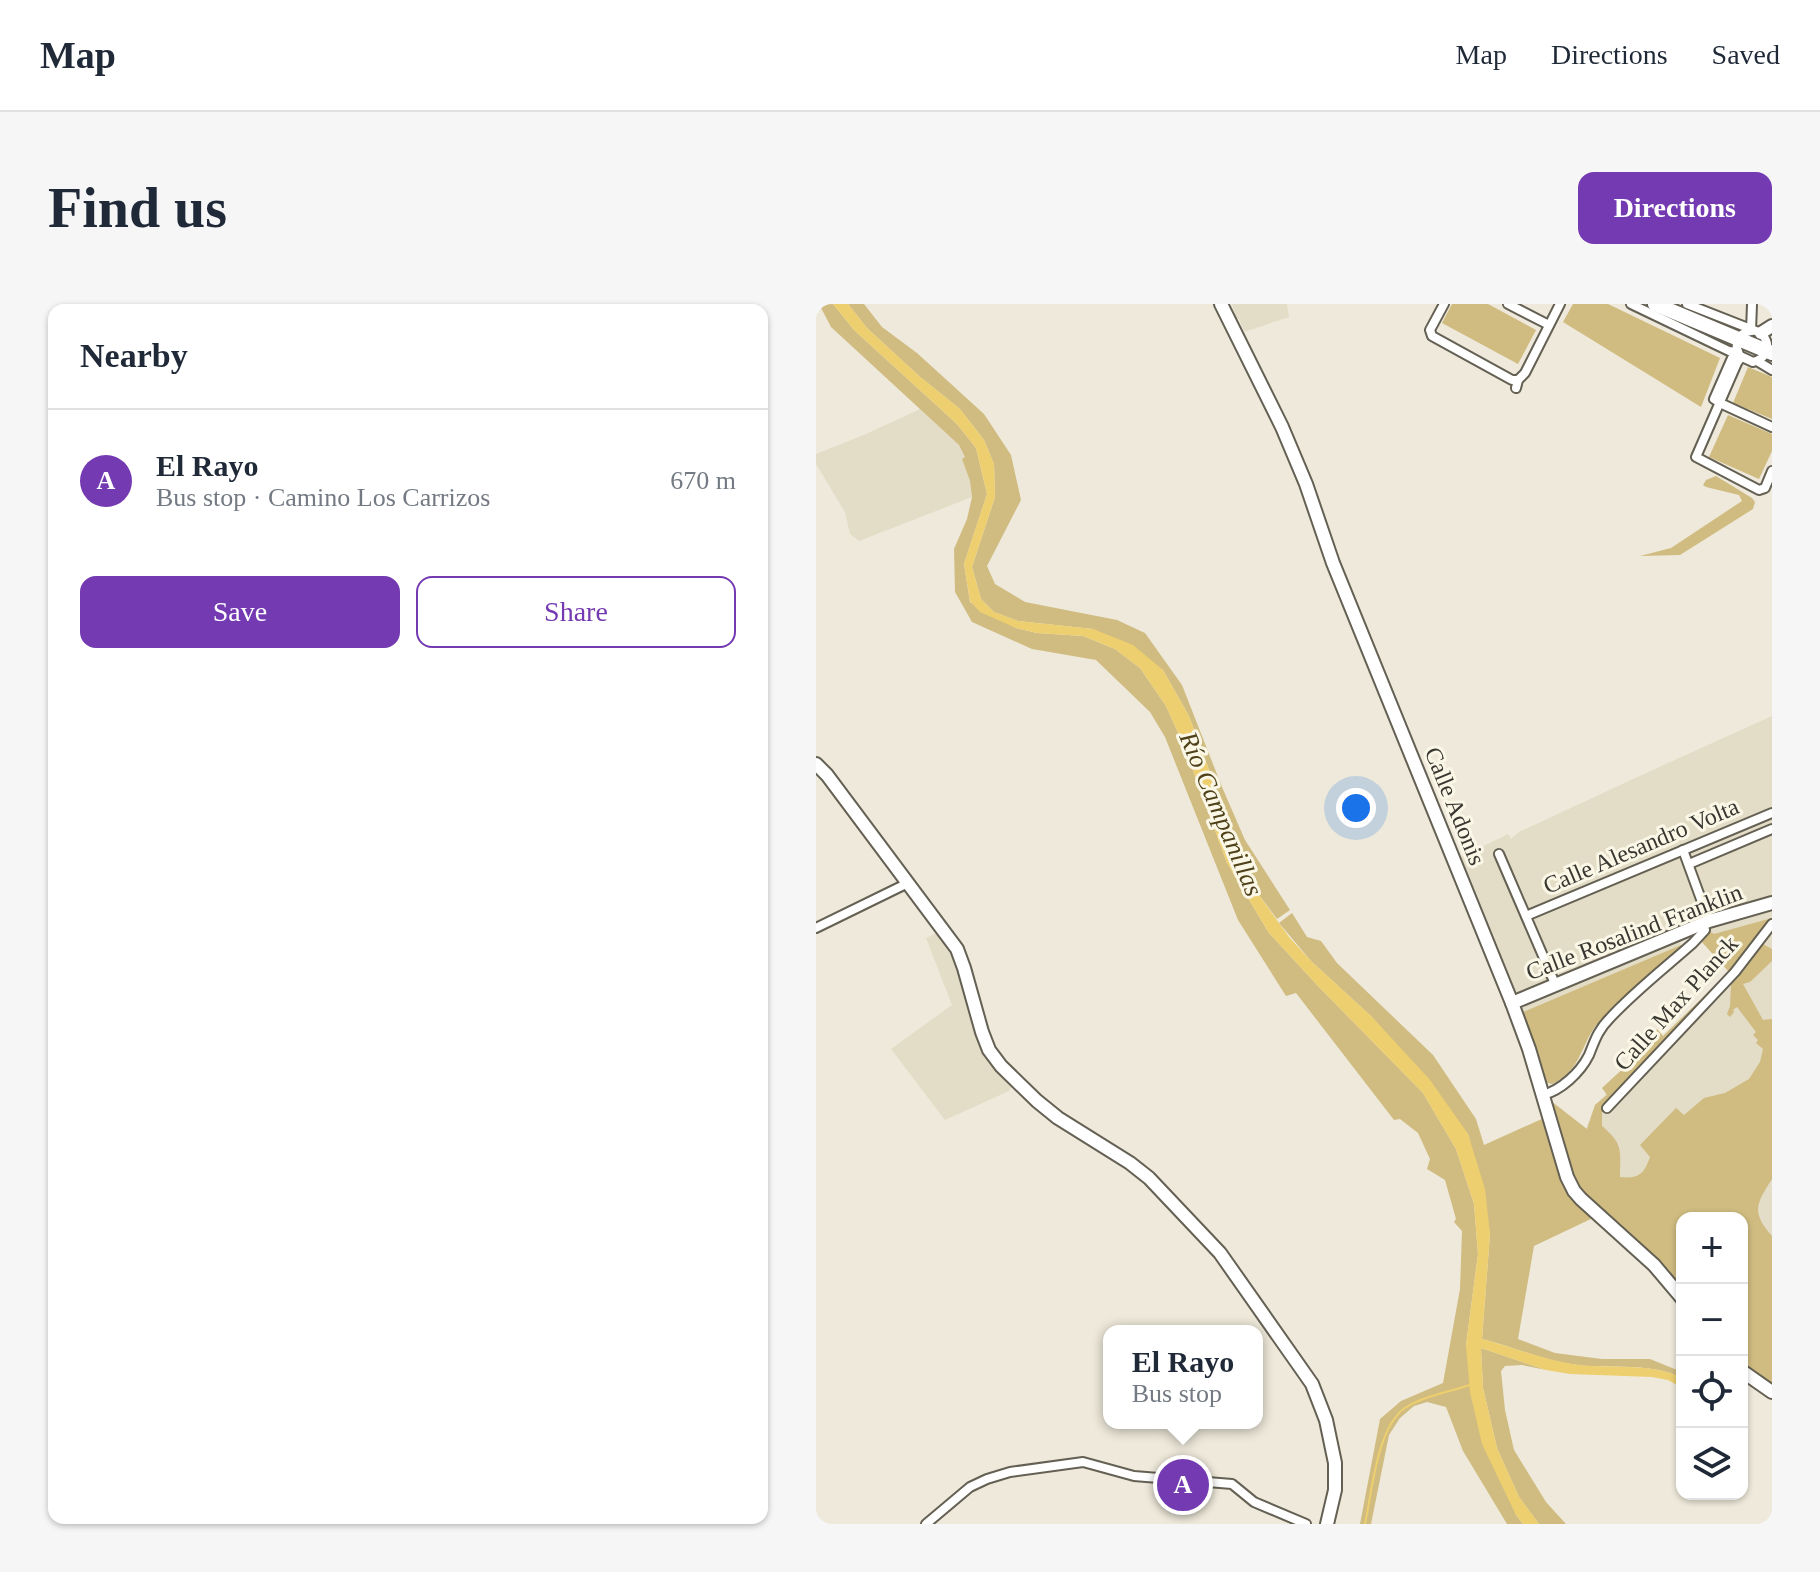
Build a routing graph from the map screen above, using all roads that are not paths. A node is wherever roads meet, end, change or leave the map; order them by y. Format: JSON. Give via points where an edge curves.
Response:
{"nodes":[{"id":1,"x":1221,"y":304,"type":"edge"},
{"id":2,"x":1444,"y":304,"type":"edge"},
{"id":3,"x":1508,"y":304,"type":"edge"},
{"id":4,"x":1560,"y":304,"type":"edge"},
{"id":5,"x":1631,"y":304,"type":"edge"},
{"id":6,"x":1655,"y":304,"type":"edge"},
{"id":7,"x":1687,"y":304,"type":"edge"},
{"id":8,"x":1752,"y":304,"type":"edge"},
{"id":9,"x":1549,"y":325,"type":"junction"},
{"id":10,"x":1755,"y":338,"type":"edge"},
{"id":11,"x":1765,"y":355,"type":"edge"},
{"id":12,"x":1772,"y":370,"type":"edge"},
{"id":13,"x":1720,"y":403,"type":"junction"},
{"id":14,"x":1772,"y":427,"type":"edge"},
{"id":15,"x":1772,"y":471,"type":"edge"},
{"id":16,"x":816,"y":764,"type":"edge"},
{"id":17,"x":1772,"y":813,"type":"edge"},
{"id":18,"x":1772,"y":829,"type":"edge"},
{"id":19,"x":1683,"y":850,"type":"junction"},
{"id":20,"x":1499,"y":854,"type":"dead end"},
{"id":21,"x":1689,"y":864,"type":"junction"},
{"id":22,"x":908,"y":883,"type":"junction"},
{"id":23,"x":1772,"y":903,"type":"edge"},
{"id":24,"x":1526,"y":916,"type":"junction"},
{"id":25,"x":1706,"y":922,"type":"junction"},
{"id":26,"x":1772,"y":924,"type":"edge"},
{"id":27,"x":816,"y":928,"type":"edge"},
{"id":28,"x":1556,"y":986,"type":"junction"},
{"id":29,"x":1512,"y":1003,"type":"junction"},
{"id":30,"x":1543,"y":1095,"type":"junction"},
{"id":31,"x":1607,"y":1108,"type":"dead end"},
{"id":32,"x":1676,"y":1291,"type":"edge"},
{"id":33,"x":1748,"y":1375,"type":"edge"},
{"id":34,"x":1772,"y":1392,"type":"edge"},
{"id":35,"x":926,"y":1524,"type":"edge"},
{"id":36,"x":1306,"y":1524,"type":"edge"},
{"id":37,"x":1327,"y":1524,"type":"edge"}],
"edges":[{"from":1,"to":29,"type":"street","name":"Calle Adonis","via":[[1306,484],[1333,563]]},
{"from":2,"to":9,"type":"street","via":[[1432,336],[1517,384]]},
{"from":3,"to":9,"type":"street"},
{"from":4,"to":9,"type":"street"},
{"from":5,"to":10,"type":"street","via":[[1729,351]]},
{"from":6,"to":10,"type":"main road"},
{"from":7,"to":10,"type":"street"},
{"from":8,"to":10,"type":"street"},
{"from":10,"to":11,"type":"main road"},
{"from":10,"to":11,"type":"street","via":[[1767,342]]},
{"from":10,"to":13,"type":"street","via":[[1732,358],[1714,399]]},
{"from":11,"to":12,"type":"street"},
{"from":13,"to":14,"type":"street"},
{"from":13,"to":15,"type":"street","via":[[1696,457],[1759,490]]},
{"from":16,"to":22,"type":"street"},
{"from":17,"to":19,"type":"street","name":"Calle Alesandro Volta"},
{"from":18,"to":21,"type":"street","name":"Calle Alesandro Volta"},
{"from":19,"to":21,"type":"street"},
{"from":19,"to":24,"type":"street","name":"Calle Alesandro Volta"},
{"from":20,"to":24,"type":"street"},
{"from":21,"to":25,"type":"street"},
{"from":22,"to":27,"type":"street"},
{"from":22,"to":37,"type":"street","via":[[957,949],[982,1032],[1001,1066],[1058,1118],[1149,1178],[1220,1253],[1312,1384],[1335,1463]]},
{"from":23,"to":25,"type":"street","name":"Calle Rosalind Franklin"},
{"from":24,"to":28,"type":"street"},
{"from":25,"to":28,"type":"street","name":"Calle Rosalind Franklin"},
{"from":25,"to":30,"type":"street","via":[[1693,943],[1601,1027],[1577,1071]]},
{"from":26,"to":31,"type":"street","name":"Calle Max Planck","via":[[1735,972]]},
{"from":28,"to":29,"type":"street","name":"Calle Rosalind Franklin"},
{"from":29,"to":30,"type":"street","name":"Calle Adonis"},
{"from":30,"to":32,"type":"street","name":"Calle Adonis","via":[[1574,1191]]},
{"from":33,"to":34,"type":"street"},
{"from":35,"to":36,"type":"street","via":[[987,1479],[1083,1462],[1134,1476],[1232,1484],[1254,1502]]}]}
